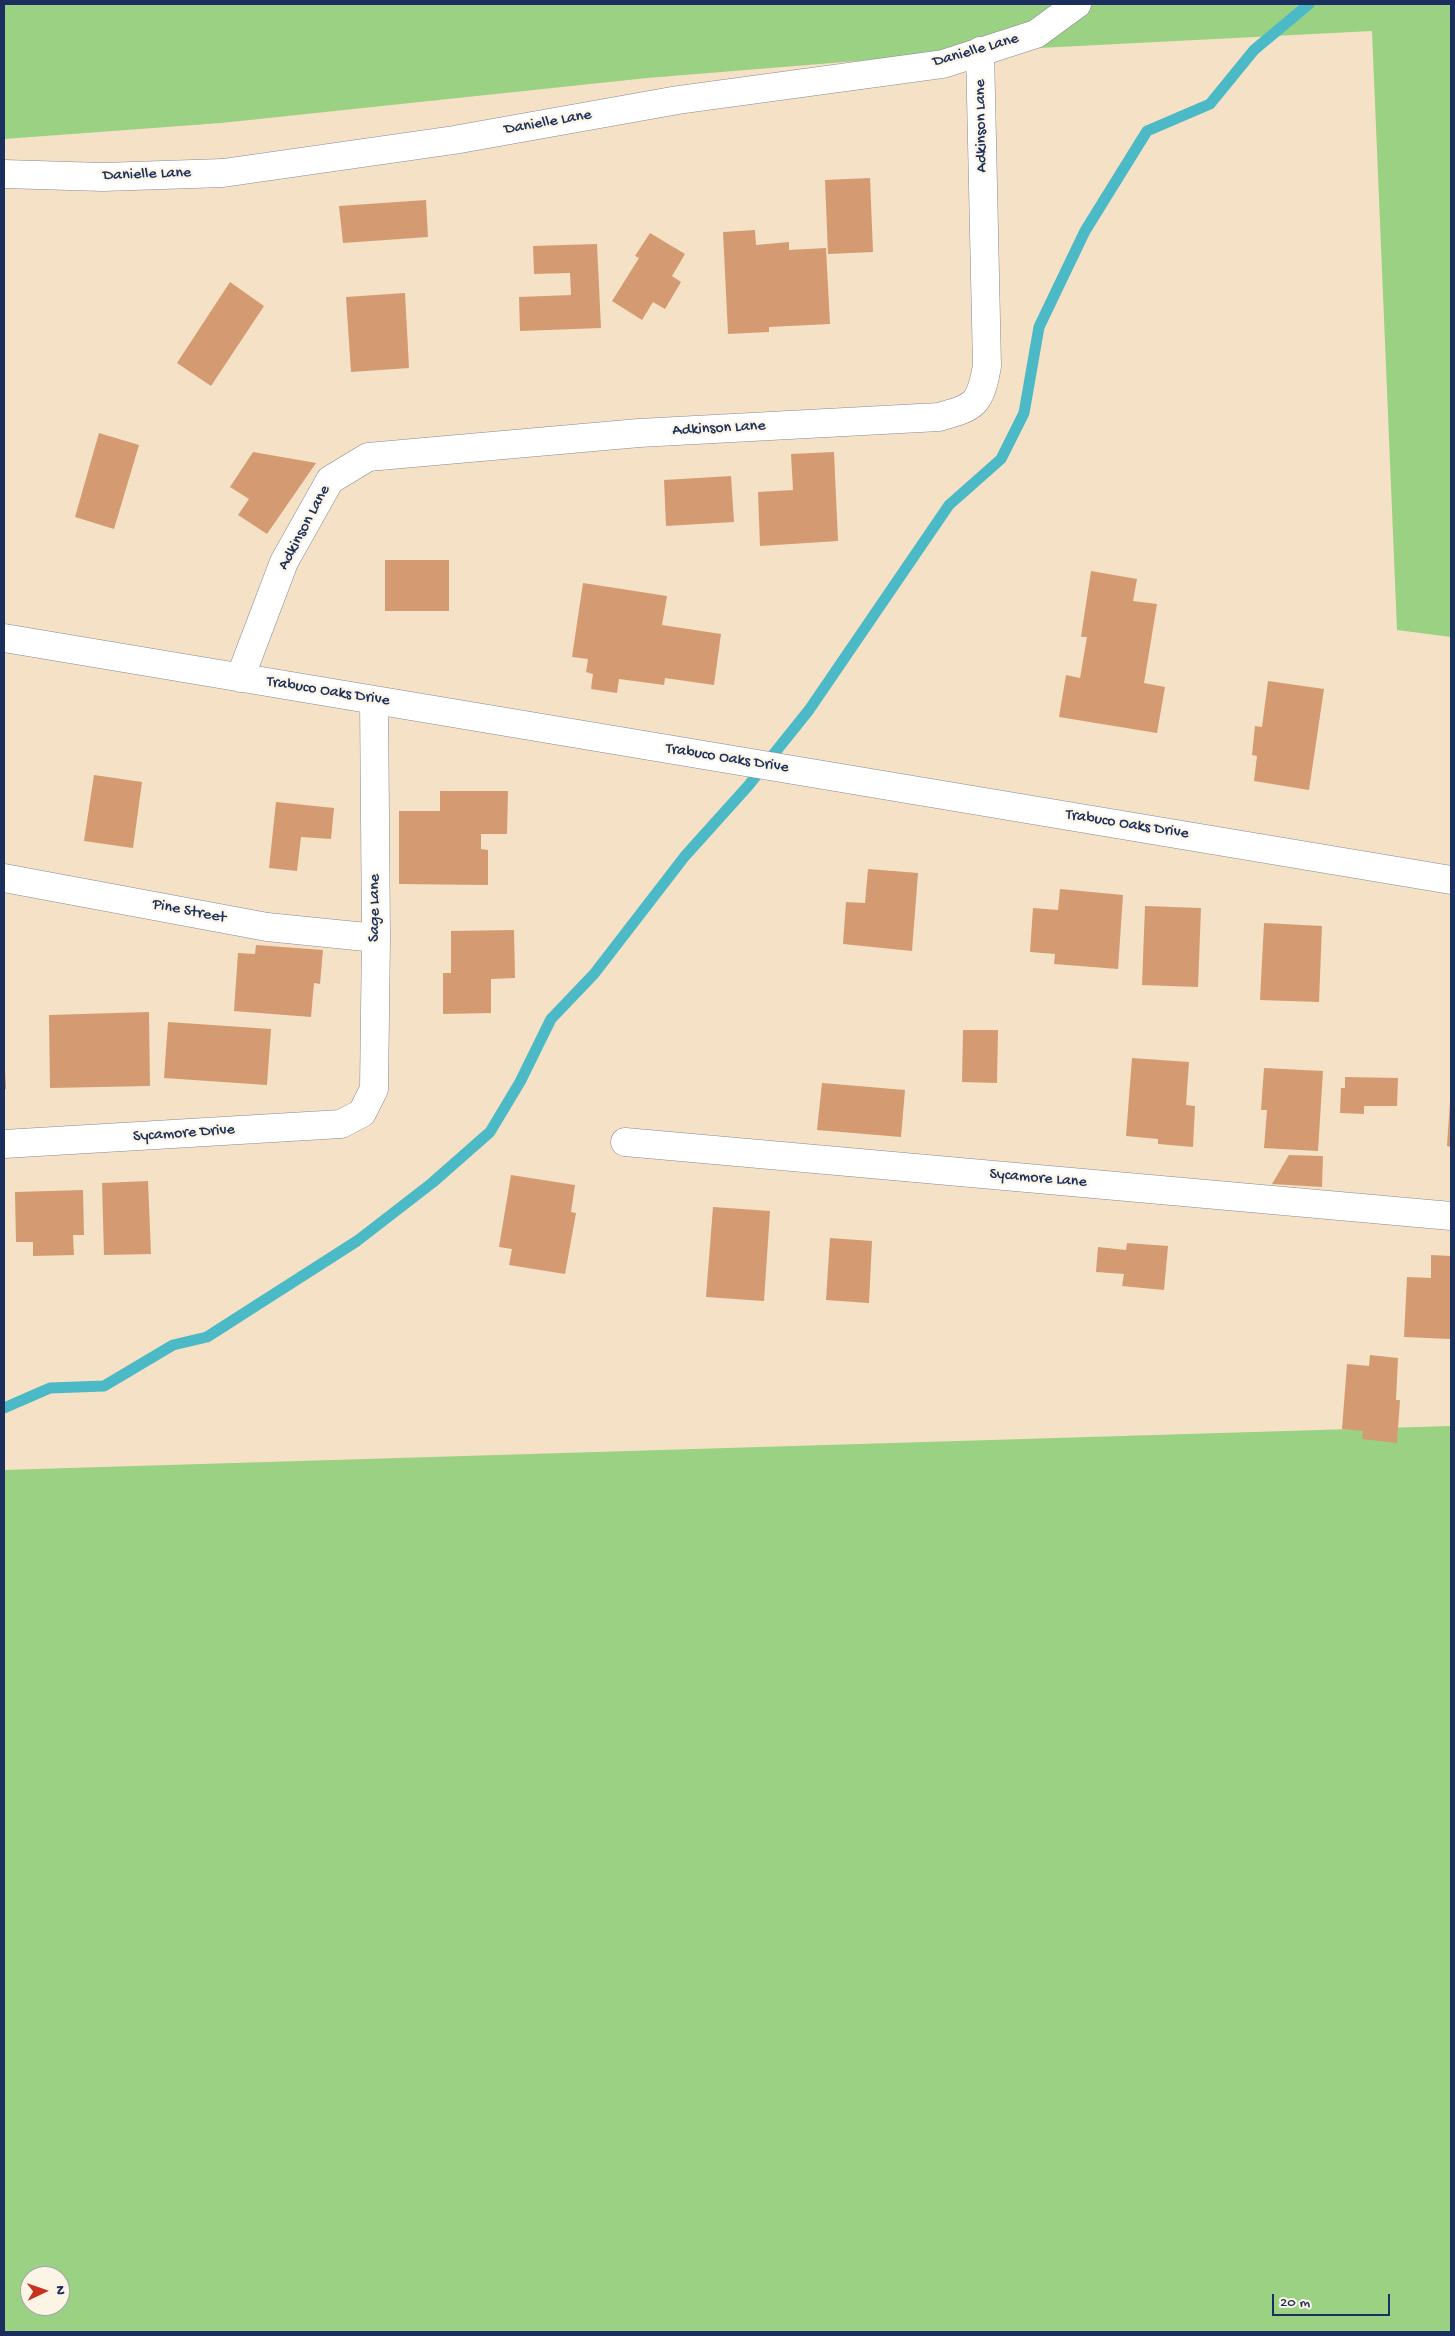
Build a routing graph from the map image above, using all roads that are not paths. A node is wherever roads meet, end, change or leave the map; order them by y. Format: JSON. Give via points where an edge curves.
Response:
{"nodes":[{"id":1,"x":1077,"y":4,"type":"edge"},
{"id":2,"x":980,"y":51,"type":"junction"},
{"id":3,"x":4,"y":174,"type":"edge"},
{"id":4,"x":4,"y":638,"type":"edge"},
{"id":5,"x":240,"y":678,"type":"junction"},
{"id":6,"x":374,"y":700,"type":"junction"},
{"id":7,"x":4,"y":878,"type":"edge"},
{"id":8,"x":1451,"y":880,"type":"edge"},
{"id":9,"x":376,"y":938,"type":"junction"},
{"id":10,"x":362,"y":1113,"type":"joint"},
{"id":11,"x":625,"y":1142,"type":"dead end"},
{"id":12,"x":4,"y":1144,"type":"edge"},
{"id":13,"x":1451,"y":1216,"type":"edge"}],
"edges":[{"from":1,"to":2,"type":"street","name":"Danielle Lane","via":[[1036,34]]},
{"from":2,"to":3,"type":"street","name":"Danielle Lane","via":[[943,64],[678,100],[454,140],[223,173],[103,178]]},
{"from":2,"to":5,"type":"street","name":"Adkinson Lane","via":[[987,366],[982,393],[966,410],[939,418],[639,433],[368,457],[330,480],[284,562]]},
{"from":4,"to":5,"type":"street","name":"Trabuco Oaks Drive"},
{"from":5,"to":6,"type":"street","name":"Trabuco Oaks Drive"},
{"from":6,"to":8,"type":"street","name":"Trabuco Oaks Drive"},
{"from":6,"to":9,"type":"street","name":"Sage Lane"},
{"from":7,"to":9,"type":"street","name":"Pine Street","via":[[267,927]]},
{"from":9,"to":10,"type":"street","name":"Sage Lane","via":[[374,1089]]},
{"from":10,"to":12,"type":"street","name":"Sycamore Drive","via":[[341,1124]]},
{"from":11,"to":13,"type":"street","name":"Sycamore Lane"}]}
